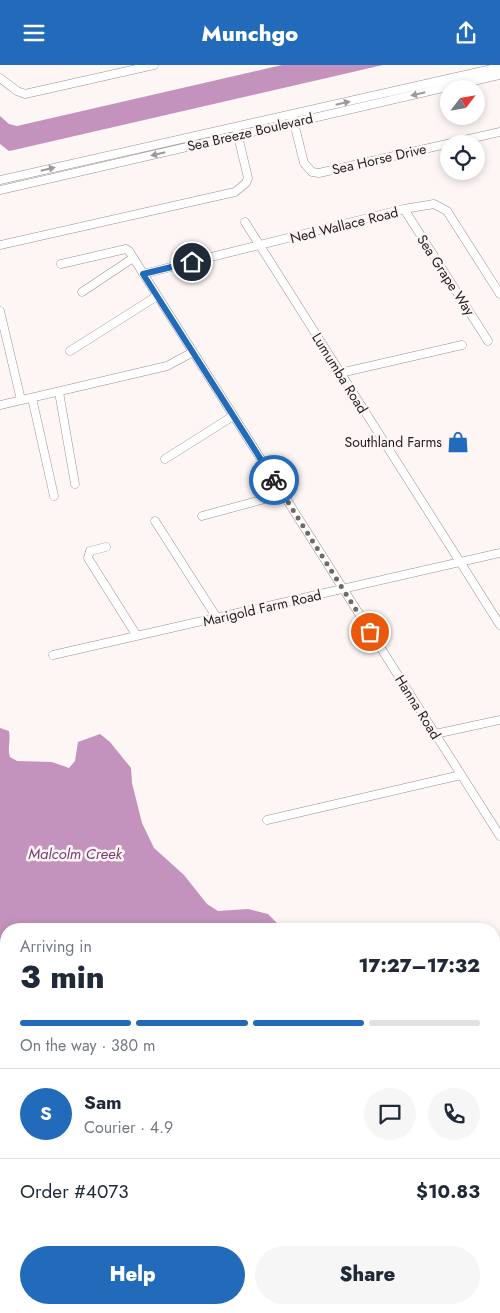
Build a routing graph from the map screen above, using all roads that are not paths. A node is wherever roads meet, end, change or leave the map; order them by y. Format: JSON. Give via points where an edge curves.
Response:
{"nodes":[{"id":1,"x":154,"y":65,"type":"edge"},
{"id":2,"x":500,"y":67,"type":"edge"},
{"id":3,"x":500,"y":75,"type":"edge"},
{"id":4,"x":0,"y":78,"type":"edge"},
{"id":5,"x":292,"y":118,"type":"junction"},
{"id":6,"x":236,"y":131,"type":"junction"},
{"id":7,"x":500,"y":132,"type":"edge"},
{"id":8,"x":0,"y":180,"type":"edge"},
{"id":9,"x":0,"y":190,"type":"edge"},
{"id":10,"x":404,"y":209,"type":"junction"},
{"id":11,"x":245,"y":223,"type":"dead end"},
{"id":12,"x":0,"y":245,"type":"edge"},
{"id":13,"x":260,"y":246,"type":"junction"},
{"id":14,"x":133,"y":258,"type":"junction"},
{"id":15,"x":61,"y":264,"type":"dead end"},
{"id":16,"x":143,"y":274,"type":"junction"},
{"id":17,"x":82,"y":292,"type":"dead end"},
{"id":18,"x":500,"y":294,"type":"edge"},
{"id":19,"x":157,"y":296,"type":"junction"},
{"id":20,"x":0,"y":311,"type":"edge"},
{"id":21,"x":488,"y":341,"type":"dead end"},
{"id":22,"x":462,"y":345,"type":"dead end"},
{"id":23,"x":70,"y":351,"type":"dead end"},
{"id":24,"x":193,"y":352,"type":"junction"},
{"id":25,"x":340,"y":373,"type":"junction"},
{"id":26,"x":59,"y":392,"type":"junction"},
{"id":27,"x":32,"y":398,"type":"junction"},
{"id":28,"x":21,"y":400,"type":"junction"},
{"id":29,"x":0,"y":405,"type":"edge"},
{"id":30,"x":233,"y":416,"type":"junction"},
{"id":31,"x":165,"y":459,"type":"dead end"},
{"id":32,"x":75,"y":484,"type":"dead end"},
{"id":33,"x":283,"y":494,"type":"junction"},
{"id":34,"x":54,"y":496,"type":"dead end"},
{"id":35,"x":202,"y":515,"type":"dead end"},
{"id":36,"x":155,"y":521,"type":"dead end"},
{"id":37,"x":106,"y":547,"type":"dead end"},
{"id":38,"x":500,"y":553,"type":"edge"},
{"id":39,"x":460,"y":563,"type":"junction"},
{"id":40,"x":343,"y":589,"type":"junction"},
{"id":41,"x":218,"y":618,"type":"junction"},
{"id":42,"x":500,"y":625,"type":"edge"},
{"id":43,"x":137,"y":636,"type":"junction"},
{"id":44,"x":53,"y":655,"type":"dead end"},
{"id":45,"x":500,"y":720,"type":"edge"},
{"id":46,"x":435,"y":734,"type":"junction"},
{"id":47,"x":461,"y":775,"type":"junction"},
{"id":48,"x":267,"y":820,"type":"dead end"},
{"id":49,"x":500,"y":837,"type":"edge"}],
"edges":[{"from":1,"to":4,"type":"street","via":[[25,94]]},
{"from":5,"to":2,"type":"street","name":"Sea Breeze Boulevard","one_way":true},
{"from":3,"to":5,"type":"street","name":"Sea Breeze Boulevard","one_way":true},
{"from":5,"to":6,"type":"street","name":"Sea Breeze Boulevard"},
{"from":5,"to":7,"type":"street","name":"Sea Horse Drive","via":[[304,163],[307,169],[319,173]]},
{"from":8,"to":6,"type":"street","name":"Sea Breeze Boulevard","one_way":true},
{"from":6,"to":9,"type":"street","name":"Sea Breeze Boulevard","one_way":true},
{"from":6,"to":12,"type":"street","via":[[248,178],[236,192]]},
{"from":10,"to":13,"type":"street","name":"Ned Wallace Road"},
{"from":10,"to":18,"type":"street","name":"Ned Wallace Road","via":[[434,204],[443,207]]},
{"from":10,"to":21,"type":"street","name":"Sea Grape Way"},
{"from":11,"to":13,"type":"street","name":"Lumumba Road"},
{"from":13,"to":16,"type":"street","name":"Ned Wallace Road"},
{"from":13,"to":25,"type":"street","name":"Lumumba Road"},
{"from":14,"to":15,"type":"street","name":"Hanna Road","via":[[127,249]]},
{"from":14,"to":16,"type":"street","name":"Hanna Road"},
{"from":14,"to":17,"type":"street"},
{"from":16,"to":19,"type":"street","name":"Hanna Road"},
{"from":19,"to":23,"type":"street"},
{"from":19,"to":24,"type":"street","name":"Hanna Road"},
{"from":20,"to":28,"type":"street"},
{"from":22,"to":25,"type":"street"},
{"from":24,"to":26,"type":"street","via":[[167,366]]},
{"from":24,"to":30,"type":"street","name":"Hanna Road"},
{"from":25,"to":39,"type":"street","name":"Lumumba Road"},
{"from":26,"to":27,"type":"street"},
{"from":26,"to":32,"type":"street"},
{"from":27,"to":28,"type":"street"},
{"from":27,"to":34,"type":"street"},
{"from":28,"to":29,"type":"street"},
{"from":30,"to":31,"type":"street"},
{"from":30,"to":33,"type":"street","name":"Hanna Road"},
{"from":33,"to":35,"type":"street"},
{"from":33,"to":40,"type":"street","name":"Hanna Road"},
{"from":36,"to":41,"type":"street"},
{"from":37,"to":43,"type":"street","via":[[90,551],[88,557]]},
{"from":38,"to":39,"type":"street","name":"Marigold Farm Road"},
{"from":39,"to":40,"type":"street","name":"Marigold Farm Road"},
{"from":39,"to":42,"type":"street","name":"Lumumba Road"},
{"from":40,"to":41,"type":"street","name":"Marigold Farm Road"},
{"from":40,"to":46,"type":"street","name":"Hanna Road"},
{"from":41,"to":43,"type":"street","name":"Marigold Farm Road"},
{"from":43,"to":44,"type":"street","name":"Marigold Farm Road"},
{"from":45,"to":46,"type":"street"},
{"from":46,"to":47,"type":"street","name":"Hanna Road"},
{"from":47,"to":48,"type":"street"},
{"from":47,"to":49,"type":"street","name":"Hanna Road"}]}
